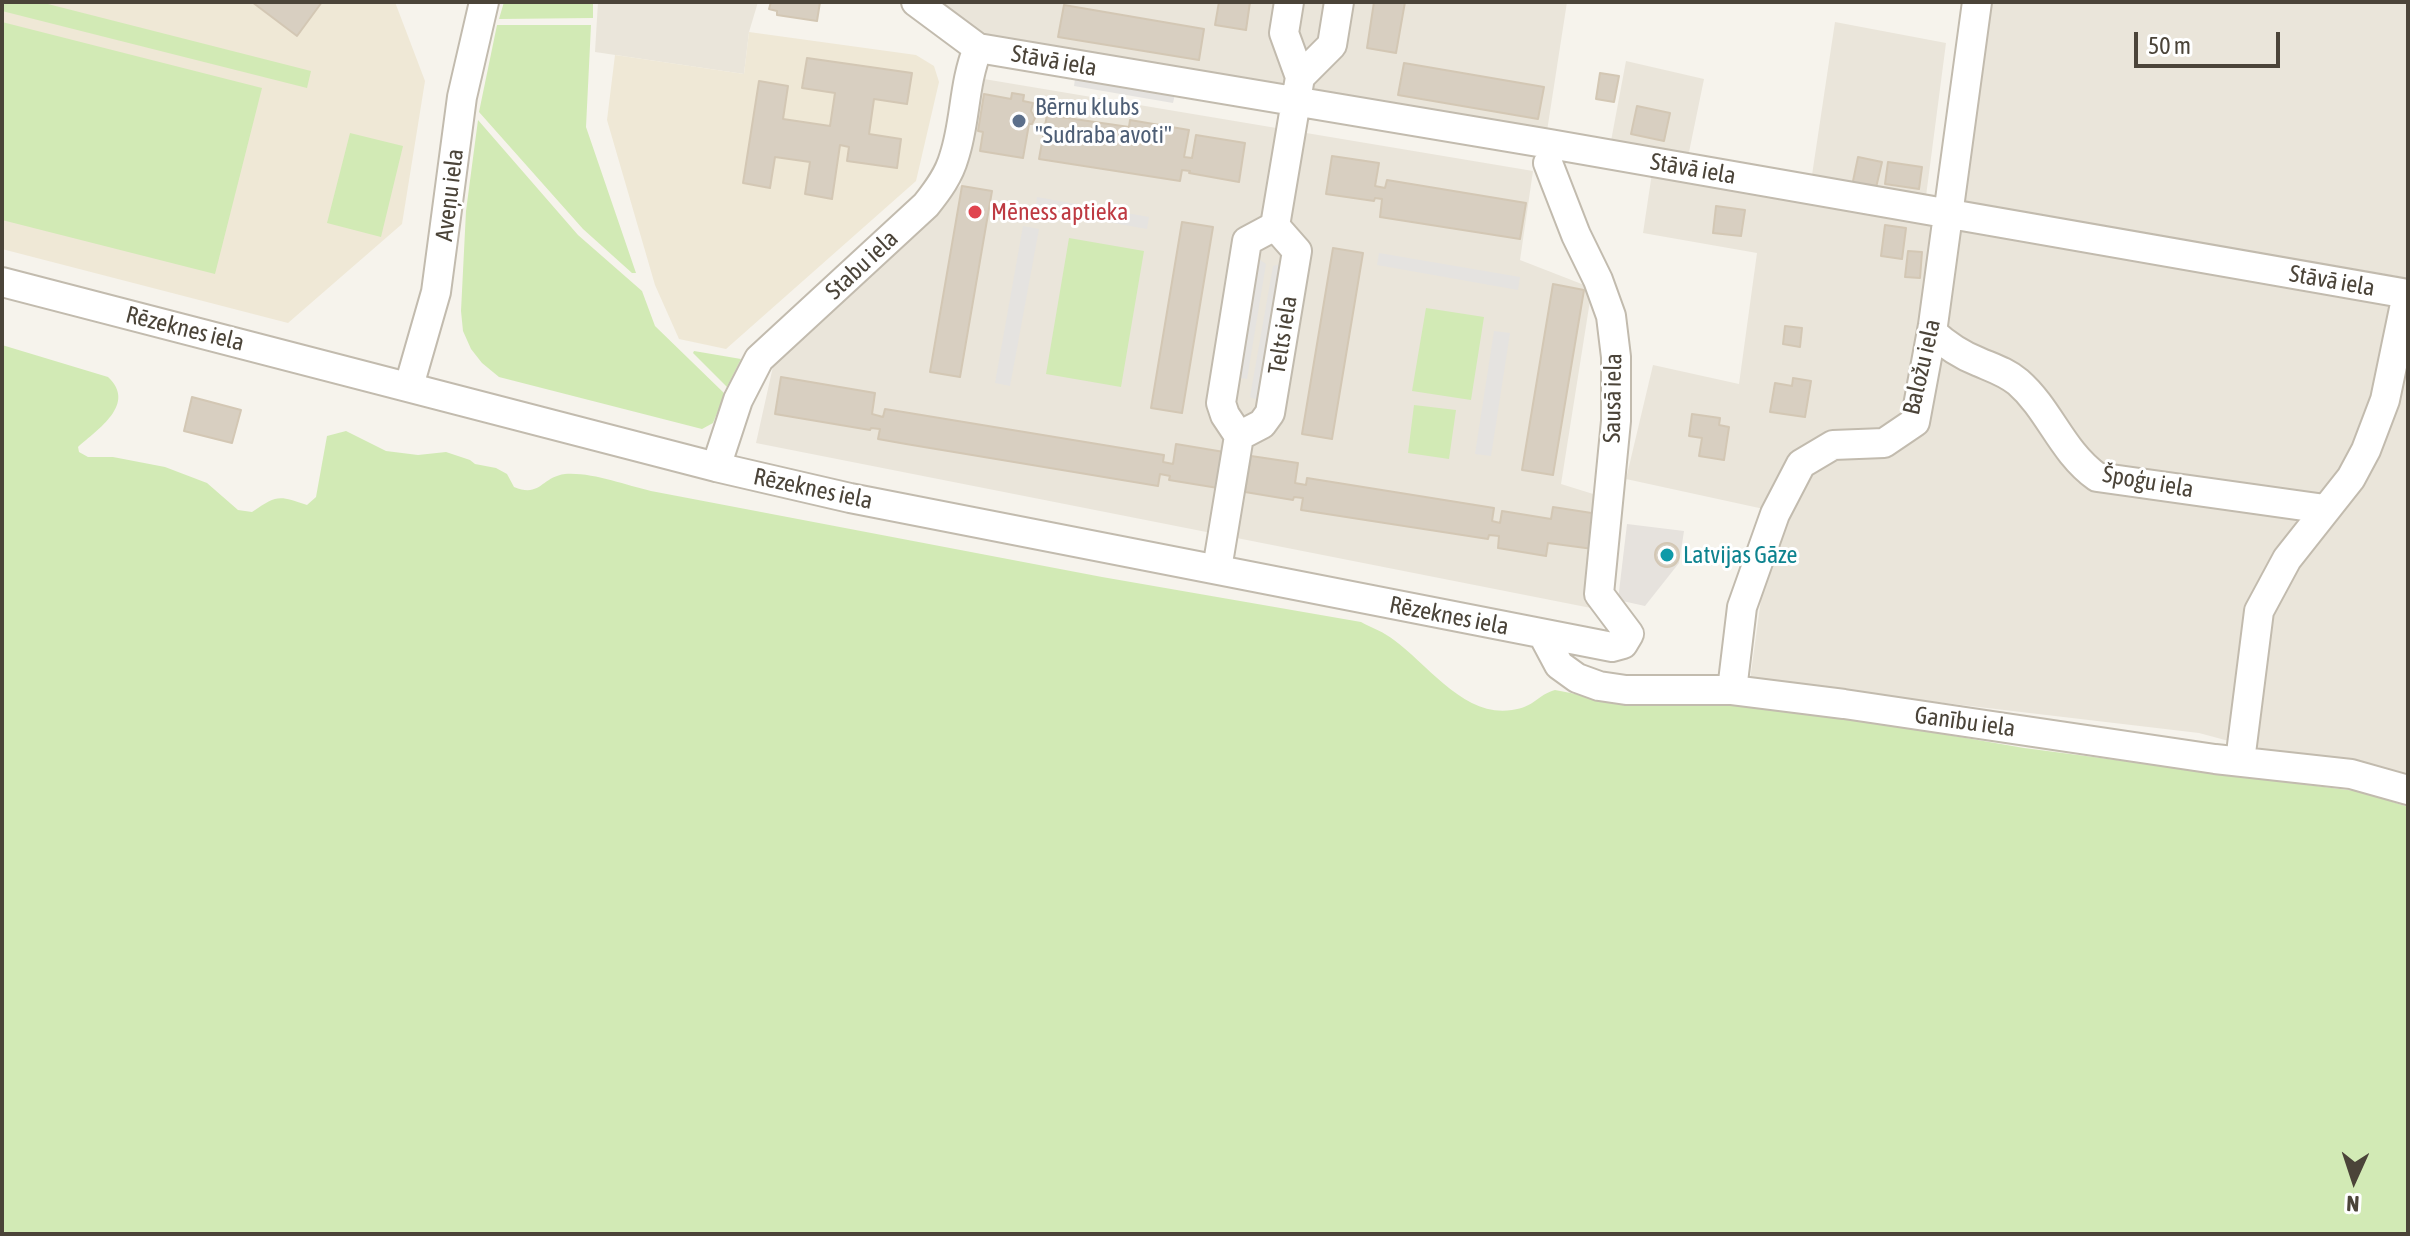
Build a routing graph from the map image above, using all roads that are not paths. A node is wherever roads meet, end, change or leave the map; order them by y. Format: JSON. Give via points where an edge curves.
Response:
{"nodes":[{"id":1,"x":484,"y":2,"type":"edge"},
{"id":2,"x":916,"y":2,"type":"edge"},
{"id":3,"x":1289,"y":2,"type":"edge"},
{"id":4,"x":1339,"y":2,"type":"edge"},
{"id":5,"x":1977,"y":2,"type":"edge"},
{"id":6,"x":978,"y":48,"type":"junction"},
{"id":7,"x":1298,"y":89,"type":"junction"},
{"id":8,"x":1548,"y":163,"type":"dead end"},
{"id":9,"x":1949,"y":214,"type":"junction"},
{"id":10,"x":1275,"y":226,"type":"junction"},
{"id":11,"x":2,"y":282,"type":"edge"},
{"id":12,"x":2407,"y":294,"type":"edge"},
{"id":13,"x":1932,"y":332,"type":"junction"},
{"id":14,"x":409,"y":386,"type":"junction"},
{"id":15,"x":1239,"y":436,"type":"junction"},
{"id":16,"x":716,"y":467,"type":"junction"},
{"id":17,"x":2325,"y":509,"type":"junction"},
{"id":18,"x":1217,"y":569,"type":"junction"},
{"id":19,"x":1629,"y":634,"type":"joint"},
{"id":20,"x":1543,"y":635,"type":"junction"},
{"id":21,"x":1732,"y":690,"type":"junction"},
{"id":22,"x":2240,"y":761,"type":"junction"},
{"id":23,"x":2408,"y":790,"type":"edge"}],
"edges":[{"from":1,"to":14,"type":"street","name":"Aveņu iela","via":[[462,97],[436,292]]},
{"from":2,"to":6,"type":"street"},
{"from":3,"to":7,"type":"street","via":[[1284,33]]},
{"from":4,"to":7,"type":"street","via":[[1332,45]]},
{"from":5,"to":9,"type":"street","name":"Baložu iela"},
{"from":6,"to":7,"type":"street","name":"Stāvā iela"},
{"from":6,"to":16,"type":"street","name":"Stabu iela","via":[[968,72],[955,154],[940,189],[759,359],[738,400]]},
{"from":7,"to":9,"type":"street","name":"Stāvā iela"},
{"from":7,"to":10,"type":"street"},
{"from":8,"to":19,"type":"street","name":"Sausā iela","via":[[1611,316],[1616,421],[1599,594]]},
{"from":9,"to":12,"type":"street","name":"Stāvā iela"},
{"from":9,"to":13,"type":"street","name":"Baložu iela"},
{"from":10,"to":15,"type":"street","name":"Telts iela","via":[[1247,241],[1221,403]]},
{"from":10,"to":15,"type":"street","name":"Telts iela","via":[[1297,251],[1270,413],[1262,424]]},
{"from":11,"to":14,"type":"street","name":"Rēzeknes iela"},
{"from":12,"to":17,"type":"street","via":[[2385,400],[2359,464]]},
{"from":13,"to":17,"type":"street","name":"Špoģu iela","via":[[1949,347],[2014,379],[2079,464],[2097,477]]},
{"from":13,"to":21,"type":"street","name":"Baložu iela","via":[[1915,422],[1884,443],[1833,445],[1801,464],[1775,514],[1742,607]]},
{"from":14,"to":16,"type":"street","name":"Rēzeknes iela"},
{"from":15,"to":18,"type":"street"},
{"from":16,"to":18,"type":"street","name":"Rēzeknes iela"},
{"from":17,"to":22,"type":"street","via":[[2287,559],[2259,611]]},
{"from":18,"to":20,"type":"street","name":"Rēzeknes iela"},
{"from":19,"to":20,"type":"street","name":"Rēzeknes iela","via":[[1623,644],[1612,647]]},
{"from":20,"to":21,"type":"street","name":"Ganību iela","via":[[1559,665],[1599,686]]},
{"from":21,"to":22,"type":"street","name":"Ganību iela"},
{"from":22,"to":23,"type":"street","name":"Ganību iela","via":[[2351,774]]}]}
